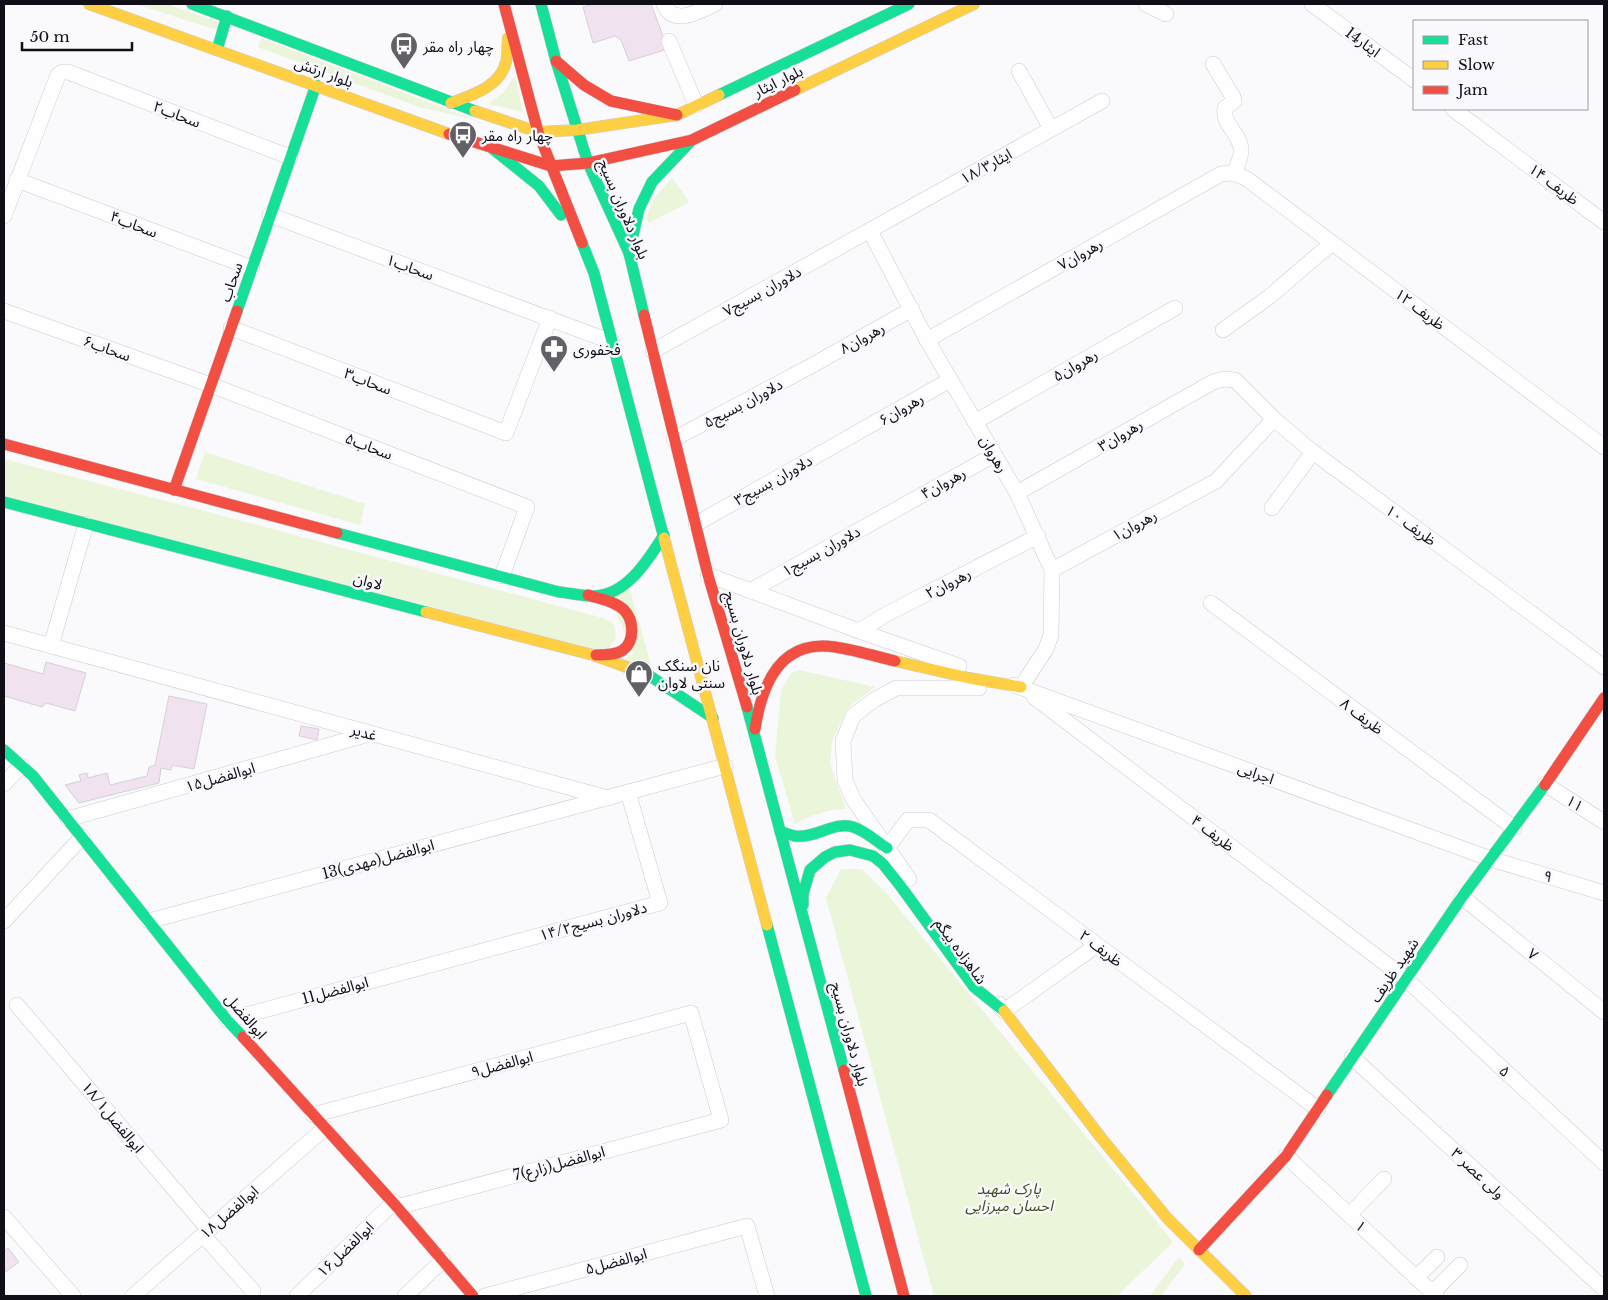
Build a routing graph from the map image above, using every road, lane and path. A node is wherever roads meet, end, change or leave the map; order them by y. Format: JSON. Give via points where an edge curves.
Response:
{"nodes":[{"id":1,"x":88,"y":4,"type":"edge"},
{"id":2,"x":192,"y":4,"type":"edge"},
{"id":3,"x":504,"y":4,"type":"edge"},
{"id":4,"x":542,"y":4,"type":"edge"},
{"id":5,"x":664,"y":4,"type":"edge"},
{"id":6,"x":715,"y":4,"type":"edge"},
{"id":7,"x":909,"y":4,"type":"edge"},
{"id":8,"x":974,"y":4,"type":"edge"},
{"id":9,"x":1146,"y":4,"type":"edge"},
{"id":10,"x":1312,"y":4,"type":"edge"},
{"id":11,"x":1166,"y":14,"type":"dead end"},
{"id":12,"x":227,"y":16,"type":"junction"},
{"id":13,"x":510,"y":26,"type":"junction"},
{"id":14,"x":669,"y":41,"type":"dead end"},
{"id":15,"x":217,"y":50,"type":"junction"},
{"id":16,"x":556,"y":61,"type":"junction"},
{"id":17,"x":1213,"y":64,"type":"dead end"},
{"id":18,"x":806,"y":68,"type":"junction"},
{"id":19,"x":1019,"y":71,"type":"dead end"},
{"id":20,"x":1413,"y":79,"type":"edge"},
{"id":21,"x":316,"y":85,"type":"junction"},
{"id":22,"x":1102,"y":100,"type":"dead end"},
{"id":23,"x":451,"y":103,"type":"junction"},
{"id":24,"x":696,"y":105,"type":"junction"},
{"id":25,"x":1454,"y":110,"type":"edge"},
{"id":26,"x":676,"y":115,"type":"junction"},
{"id":27,"x":1051,"y":129,"type":"junction"},
{"id":28,"x":577,"y":130,"type":"junction"},
{"id":29,"x":538,"y":132,"type":"junction"},
{"id":30,"x":692,"y":140,"type":"junction"},
{"id":31,"x":493,"y":149,"type":"junction"},
{"id":32,"x":290,"y":157,"type":"junction"},
{"id":33,"x":588,"y":163,"type":"junction"},
{"id":34,"x":550,"y":166,"type":"junction"},
{"id":35,"x":1234,"y":172,"type":"junction"},
{"id":36,"x":17,"y":180,"type":"junction"},
{"id":37,"x":270,"y":215,"type":"junction"},
{"id":38,"x":4,"y":216,"type":"edge"},
{"id":39,"x":1604,"y":222,"type":"edge"},
{"id":40,"x":870,"y":230,"type":"junction"},
{"id":41,"x":1332,"y":244,"type":"junction"},
{"id":42,"x":628,"y":253,"type":"junction"},
{"id":43,"x":252,"y":268,"type":"junction"},
{"id":44,"x":594,"y":273,"type":"junction"},
{"id":45,"x":1175,"y":308,"type":"dead end"},
{"id":46,"x":912,"y":309,"type":"junction"},
{"id":47,"x":4,"y":311,"type":"edge"},
{"id":48,"x":550,"y":318,"type":"junction"},
{"id":49,"x":231,"y":328,"type":"junction"},
{"id":50,"x":1223,"y":330,"type":"dead end"},
{"id":51,"x":927,"y":340,"type":"junction"},
{"id":52,"x":612,"y":342,"type":"junction"},
{"id":53,"x":654,"y":351,"type":"junction"},
{"id":54,"x":812,"y":366,"type":"joint"},
{"id":55,"x":1224,"y":379,"type":"joint"},
{"id":56,"x":950,"y":380,"type":"junction"},
{"id":57,"x":211,"y":385,"type":"junction"},
{"id":58,"x":1274,"y":419,"type":"junction"},
{"id":59,"x":975,"y":422,"type":"junction"},
{"id":60,"x":851,"y":437,"type":"joint"},
{"id":61,"x":674,"y":439,"type":"junction"},
{"id":62,"x":4,"y":444,"type":"edge"},
{"id":63,"x":1604,"y":447,"type":"edge"},
{"id":64,"x":1313,"y":452,"type":"junction"},
{"id":65,"x":994,"y":455,"type":"junction"},
{"id":66,"x":174,"y":490,"type":"junction"},
{"id":67,"x":1017,"y":494,"type":"junction"},
{"id":68,"x":4,"y":502,"type":"edge"},
{"id":69,"x":1272,"y":508,"type":"dead end"},
{"id":70,"x":892,"y":512,"type":"joint"},
{"id":71,"x":86,"y":524,"type":"junction"},
{"id":72,"x":696,"y":524,"type":"junction"},
{"id":73,"x":664,"y":535,"type":"junction"},
{"id":74,"x":1038,"y":536,"type":"junction"},
{"id":75,"x":1052,"y":570,"type":"junction"},
{"id":76,"x":708,"y":575,"type":"junction"},
{"id":77,"x":502,"y":576,"type":"junction"},
{"id":78,"x":750,"y":591,"type":"junction"},
{"id":79,"x":588,"y":595,"type":"junction"},
{"id":80,"x":1211,"y":603,"type":"dead end"},
{"id":81,"x":859,"y":631,"type":"junction"},
{"id":82,"x":4,"y":633,"type":"edge"},
{"id":83,"x":51,"y":646,"type":"junction"},
{"id":84,"x":593,"y":655,"type":"junction"},
{"id":85,"x":1604,"y":667,"type":"edge"},
{"id":86,"x":1020,"y":687,"type":"junction"},
{"id":87,"x":1604,"y":698,"type":"edge"},
{"id":88,"x":712,"y":718,"type":"junction"},
{"id":89,"x":754,"y":733,"type":"junction"},
{"id":90,"x":371,"y":734,"type":"junction"},
{"id":91,"x":4,"y":750,"type":"edge"},
{"id":92,"x":21,"y":766,"type":"junction"},
{"id":93,"x":725,"y":766,"type":"junction"},
{"id":94,"x":4,"y":784,"type":"edge"},
{"id":95,"x":1545,"y":784,"type":"junction"},
{"id":96,"x":628,"y":792,"type":"junction"},
{"id":97,"x":608,"y":798,"type":"junction"},
{"id":98,"x":68,"y":819,"type":"junction"},
{"id":99,"x":1604,"y":822,"type":"edge"},
{"id":100,"x":1514,"y":828,"type":"junction"},
{"id":101,"x":780,"y":831,"type":"junction"},
{"id":102,"x":82,"y":837,"type":"junction"},
{"id":103,"x":887,"y":848,"type":"junction"},
{"id":104,"x":1491,"y":859,"type":"junction"},
{"id":105,"x":1604,"y":893,"type":"edge"},
{"id":106,"x":1462,"y":897,"type":"junction"},
{"id":107,"x":802,"y":914,"type":"junction"},
{"id":108,"x":4,"y":921,"type":"edge"},
{"id":109,"x":149,"y":921,"type":"junction"},
{"id":110,"x":1097,"y":945,"type":"junction"},
{"id":111,"x":444,"y":961,"type":"joint"},
{"id":112,"x":1406,"y":979,"type":"junction"},
{"id":113,"x":17,"y":1005,"type":"dead end"},
{"id":114,"x":1004,"y":1011,"type":"junction"},
{"id":115,"x":1604,"y":1012,"type":"edge"},
{"id":116,"x":227,"y":1020,"type":"junction"},
{"id":117,"x":1352,"y":1057,"type":"junction"},
{"id":118,"x":1318,"y":1109,"type":"junction"},
{"id":119,"x":314,"y":1115,"type":"junction"},
{"id":120,"x":721,"y":1120,"type":"joint"},
{"id":121,"x":325,"y":1128,"type":"junction"},
{"id":122,"x":1286,"y":1156,"type":"junction"},
{"id":123,"x":1604,"y":1163,"type":"edge"},
{"id":124,"x":1384,"y":1179,"type":"dead end"},
{"id":125,"x":396,"y":1205,"type":"junction"},
{"id":126,"x":1349,"y":1215,"type":"junction"},
{"id":127,"x":4,"y":1217,"type":"edge"},
{"id":128,"x":206,"y":1232,"type":"junction"},
{"id":129,"x":1198,"y":1250,"type":"junction"},
{"id":130,"x":1437,"y":1257,"type":"dead end"},
{"id":131,"x":443,"y":1260,"type":"junction"},
{"id":132,"x":1460,"y":1265,"type":"dead end"},
{"id":133,"x":1416,"y":1278,"type":"junction"},
{"id":134,"x":1604,"y":1289,"type":"edge"},
{"id":135,"x":253,"y":1291,"type":"dead end"},
{"id":136,"x":1434,"y":1294,"type":"edge"},
{"id":137,"x":73,"y":1296,"type":"edge"},
{"id":138,"x":133,"y":1296,"type":"edge"},
{"id":139,"x":297,"y":1296,"type":"edge"},
{"id":140,"x":405,"y":1296,"type":"edge"},
{"id":141,"x":473,"y":1296,"type":"edge"},
{"id":142,"x":485,"y":1296,"type":"edge"},
{"id":143,"x":767,"y":1296,"type":"edge"},
{"id":144,"x":866,"y":1296,"type":"edge"},
{"id":145,"x":904,"y":1296,"type":"edge"},
{"id":146,"x":1246,"y":1296,"type":"edge"}],
"edges":[{"from":1,"to":15,"type":"main road","name":"بلوار ارتش"},
{"from":2,"to":12,"type":"main road","name":"بلوار ارتش"},
{"from":3,"to":13,"type":"main road"},
{"from":4,"to":16,"type":"main road","name":"بلوار دلاوران بسیج"},
{"from":5,"to":6,"type":"street","via":[[674,16],[687,16]]},
{"from":7,"to":18,"type":"main road","name":"بلوار ایثار"},
{"from":8,"to":18,"type":"main road","name":"بلوار ایثار"},
{"from":9,"to":11,"type":"street"},
{"from":10,"to":20,"type":"street","name":"ایثار14"},
{"from":12,"to":15,"type":"main road"},
{"from":12,"to":23,"type":"main road","name":"بلوار ارتش"},
{"from":13,"to":23,"type":"main road","via":[[504,69],[484,90]]},
{"from":13,"to":29,"type":"main road"},
{"from":14,"to":24,"type":"street"},
{"from":15,"to":21,"type":"main road","name":"بلوار ارتش"},
{"from":16,"to":26,"type":"main road","via":[[584,85],[612,101]]},
{"from":16,"to":28,"type":"main road","name":"بلوار دلاوران بسیج"},
{"from":17,"to":35,"type":"street","via":[[1234,100],[1225,108],[1224,117],[1241,148]]},
{"from":18,"to":24,"type":"main road","name":"بلوار ایثار"},
{"from":18,"to":30,"type":"main road","name":"بلوار ایثار"},
{"from":19,"to":27,"type":"street"},
{"from":21,"to":31,"type":"main road","name":"بلوار ارتش"},
{"from":21,"to":32,"type":"main road","name":"سحاب"},
{"from":22,"to":27,"type":"street","name":"ایثار۱۸/۳"},
{"from":23,"to":29,"type":"main road","name":"بلوار ارتش"},
{"from":24,"to":26,"type":"main road","name":"بلوار ایثار"},
{"from":25,"to":39,"type":"street","name":"ظریف ۱۴"},
{"from":26,"to":28,"type":"main road","name":"بلوار ایثار"},
{"from":27,"to":40,"type":"street","name":"ایثار۱۸/۳"},
{"from":28,"to":29,"type":"main road","name":"بلوار ارتش"},
{"from":28,"to":33,"type":"main road","name":"بلوار دلاوران بسیج"},
{"from":29,"to":34,"type":"main road"},
{"from":30,"to":33,"type":"main road","name":"بلوار ایثار"},
{"from":30,"to":42,"type":"main road","via":[[652,182],[639,209]]},
{"from":31,"to":34,"type":"main road","name":"بلوار ارتش"},
{"from":31,"to":44,"type":"main road","via":[[533,179],[554,202]]},
{"from":32,"to":36,"type":"street","name":"۲سحاب","via":[[62,72],[58,75]]},
{"from":32,"to":37,"type":"main road","name":"سحاب"},
{"from":33,"to":34,"type":"main road","name":"بلوار ایثار"},
{"from":33,"to":42,"type":"main road","name":"بلوار دلاوران بسیج"},
{"from":34,"to":44,"type":"main road"},
{"from":35,"to":41,"type":"street","name":"ظریف ۱۲"},
{"from":35,"to":51,"type":"street","name":"رهروان۷","via":[[1221,174]]},
{"from":36,"to":38,"type":"street"},
{"from":36,"to":43,"type":"street","name":"۴سحاب"},
{"from":37,"to":43,"type":"main road","name":"سحاب"},
{"from":37,"to":48,"type":"street","name":"۱سحاب"},
{"from":40,"to":46,"type":"street","name":"رهروان"},
{"from":40,"to":53,"type":"street","name":"دلاوران بسیج۷"},
{"from":41,"to":50,"type":"street","via":[[1269,297]]},
{"from":41,"to":63,"type":"street","name":"ظریف ۱۲"},
{"from":42,"to":53,"type":"main road","name":"بلوار دلاوران بسیج"},
{"from":43,"to":49,"type":"main road","name":"سحاب"},
{"from":44,"to":52,"type":"main road"},
{"from":45,"to":59,"type":"street","name":"رهروان۵"},
{"from":46,"to":51,"type":"street","name":"رهروان"},
{"from":46,"to":54,"type":"street","name":"رهروان۸"},
{"from":47,"to":57,"type":"street","name":"۶سحاب"},
{"from":48,"to":49,"type":"street","name":"۳سحاب","via":[[506,433]]},
{"from":48,"to":52,"type":"street","name":"۱سحاب"},
{"from":49,"to":57,"type":"main road","name":"سحاب"},
{"from":51,"to":56,"type":"street","name":"رهروان"},
{"from":52,"to":73,"type":"main road"},
{"from":53,"to":61,"type":"main road","name":"بلوار دلاوران بسیج"},
{"from":54,"to":61,"type":"street","name":"دلاوران بسیج۵"},
{"from":55,"to":58,"type":"street","name":"ظریف ۱۰","via":[[1235,380]]},
{"from":55,"to":67,"type":"street","name":"رهروان۳","via":[[1213,382]]},
{"from":56,"to":59,"type":"street","name":"رهروان"},
{"from":56,"to":60,"type":"street","name":"رهروان۶"},
{"from":57,"to":66,"type":"main road","name":"سحاب"},
{"from":57,"to":77,"type":"street","name":"۵سحاب","via":[[528,507]]},
{"from":58,"to":64,"type":"street","name":"ظریف ۱۰"},
{"from":58,"to":75,"type":"street","name":"رهروان۱","via":[[1216,481]]},
{"from":59,"to":65,"type":"street","name":"رهروان"},
{"from":60,"to":72,"type":"street","name":"دلاوران بسیج۳"},
{"from":61,"to":72,"type":"main road","name":"بلوار دلاوران بسیج"},
{"from":62,"to":66,"type":"main road"},
{"from":64,"to":69,"type":"street"},
{"from":64,"to":85,"type":"street","name":"ظریف ۱۰"},
{"from":65,"to":67,"type":"street","name":"رهروان"},
{"from":65,"to":70,"type":"street","name":"رهروان۴"},
{"from":66,"to":77,"type":"main road"},
{"from":67,"to":74,"type":"street","name":"رهروان"},
{"from":68,"to":71,"type":"main road","name":"لاوان"},
{"from":70,"to":78,"type":"street","name":"دلاوران بسیج۱"},
{"from":71,"to":83,"type":"street"},
{"from":71,"to":84,"type":"main road","name":"لاوان"},
{"from":72,"to":76,"type":"main road","name":"بلوار دلاوران بسیج"},
{"from":73,"to":79,"type":"main road","via":[[642,567],[620,588],[596,596]]},
{"from":73,"to":88,"type":"main road"},
{"from":74,"to":75,"type":"street","name":"رهروان"},
{"from":74,"to":81,"type":"street","name":"رهروان۲"},
{"from":75,"to":86,"type":"street","name":"رهروان","via":[[1051,635],[1046,649]]},
{"from":76,"to":78,"type":"street","name":"اجرایی"},
{"from":76,"to":89,"type":"main road","name":"بلوار دلاوران بسیج"},
{"from":77,"to":79,"type":"main road","via":[[560,592]]},
{"from":78,"to":81,"type":"street","name":"اجرایی"},
{"from":79,"to":84,"type":"main road","via":[[611,602],[625,611],[631,622],[631,638],[624,650]]},
{"from":80,"to":100,"type":"street","name":"ظریف ۸"},
{"from":81,"to":86,"type":"street","name":"اجرایی"},
{"from":82,"to":83,"type":"street","name":"غدیر"},
{"from":83,"to":90,"type":"street","name":"غدیر"},
{"from":84,"to":88,"type":"main road","name":"لاوان","via":[[650,676]]},
{"from":86,"to":89,"type":"main road","via":[[834,647],[814,648],[797,651],[772,673],[759,702]]},
{"from":86,"to":103,"type":"street","name":"شاهزاده بیگم","via":[[896,688],[853,716],[843,742],[845,780],[853,799]]},
{"from":86,"to":104,"type":"street","name":"اجرایی"},
{"from":86,"to":112,"type":"street","name":"ظریف ۴"},
{"from":87,"to":95,"type":"main road","name":"شهید ظریف"},
{"from":88,"to":93,"type":"main road"},
{"from":89,"to":101,"type":"main road","name":"بلوار دلاوران بسیج"},
{"from":90,"to":97,"type":"street","name":"غدیر"},
{"from":90,"to":98,"type":"street","name":"ابوالفضل۱۵"},
{"from":91,"to":92,"type":"main road","name":"ابوالفضل"},
{"from":92,"to":94,"type":"street"},
{"from":92,"to":98,"type":"main road","name":"ابوالفضل"},
{"from":93,"to":96,"type":"street"},
{"from":93,"to":144,"type":"main road"},
{"from":95,"to":99,"type":"street","name":"۱۱"},
{"from":95,"to":100,"type":"main road","name":"شهید ظریف"},
{"from":96,"to":97,"type":"street"},
{"from":96,"to":111,"type":"street","name":"۱۴/۲دلاوران بسیج","via":[[660,903]]},
{"from":97,"to":109,"type":"street","name":"13ابوالفضل(مهدی)"},
{"from":98,"to":102,"type":"main road","name":"ابوالفضل"},
{"from":100,"to":104,"type":"main road","name":"شهید ظریف"},
{"from":101,"to":103,"type":"main road","via":[[796,836],[850,826]]},
{"from":101,"to":107,"type":"main road","name":"بلوار دلاوران بسیج"},
{"from":102,"to":108,"type":"street"},
{"from":102,"to":109,"type":"main road","name":"ابوالفضل"},
{"from":103,"to":110,"type":"street","name":"ظریف ۲","via":[[908,820],[929,820]]},
{"from":103,"to":114,"type":"street","name":"شاهزاده بیگم"},
{"from":104,"to":105,"type":"street","name":"۹"},
{"from":104,"to":106,"type":"main road","name":"شهید ظریف"},
{"from":106,"to":112,"type":"main road","name":"شهید ظریف"},
{"from":106,"to":115,"type":"street","name":"۷"},
{"from":107,"to":114,"type":"main road","via":[[807,877],[817,862],[835,852],[850,850],[874,856],[899,884],[974,987]]},
{"from":107,"to":145,"type":"main road","name":"بلوار دلاوران بسیج"},
{"from":109,"to":116,"type":"main road","name":"ابوالفضل"},
{"from":110,"to":114,"type":"street"},
{"from":110,"to":118,"type":"street","name":"ظریف ۲"},
{"from":111,"to":116,"type":"street","name":"11ابوالفضل"},
{"from":112,"to":117,"type":"main road","name":"شهید ظریف"},
{"from":112,"to":123,"type":"street","name":"۵"},
{"from":113,"to":128,"type":"street","name":"ابوالفضل۱۸/۱"},
{"from":114,"to":129,"type":"main road","name":"شاهزاده بیگم","via":[[1102,1139]]},
{"from":116,"to":119,"type":"main road","name":"ابوالفضل"},
{"from":117,"to":118,"type":"main road","name":"شهید ظریف"},
{"from":117,"to":134,"type":"street","name":"ولی عصر ۳"},
{"from":118,"to":122,"type":"main road","name":"شهید ظریف"},
{"from":119,"to":120,"type":"street","name":"ابوالفضل۹","via":[[691,1013]]},
{"from":119,"to":121,"type":"main road","name":"ابوالفضل"},
{"from":120,"to":125,"type":"street","name":"7ابوالفضل(زارع)"},
{"from":121,"to":125,"type":"main road","name":"ابوالفضل"},
{"from":121,"to":128,"type":"street","name":"ابوالفضل۱۸"},
{"from":122,"to":126,"type":"street","name":"۱"},
{"from":122,"to":129,"type":"main road","name":"شهید ظریف"},
{"from":124,"to":126,"type":"street"},
{"from":125,"to":131,"type":"main road","name":"ابوالفضل"},
{"from":125,"to":139,"type":"street","name":"ابوالفضل۱۶"},
{"from":126,"to":133,"type":"street","name":"۱"},
{"from":127,"to":137,"type":"street"},
{"from":128,"to":135,"type":"street","name":"ابوالفضل۱۸/۱"},
{"from":128,"to":138,"type":"street","name":"ابوالفضل۱۸"},
{"from":129,"to":146,"type":"main road","name":"شاهزاده بیگم"},
{"from":130,"to":133,"type":"street"},
{"from":131,"to":140,"type":"street"},
{"from":131,"to":141,"type":"main road","name":"ابوالفضل"},
{"from":132,"to":136,"type":"street"},
{"from":133,"to":136,"type":"street","name":"۱"},
{"from":142,"to":143,"type":"street","name":"ابوالفضل۵","via":[[747,1226]]}]}
